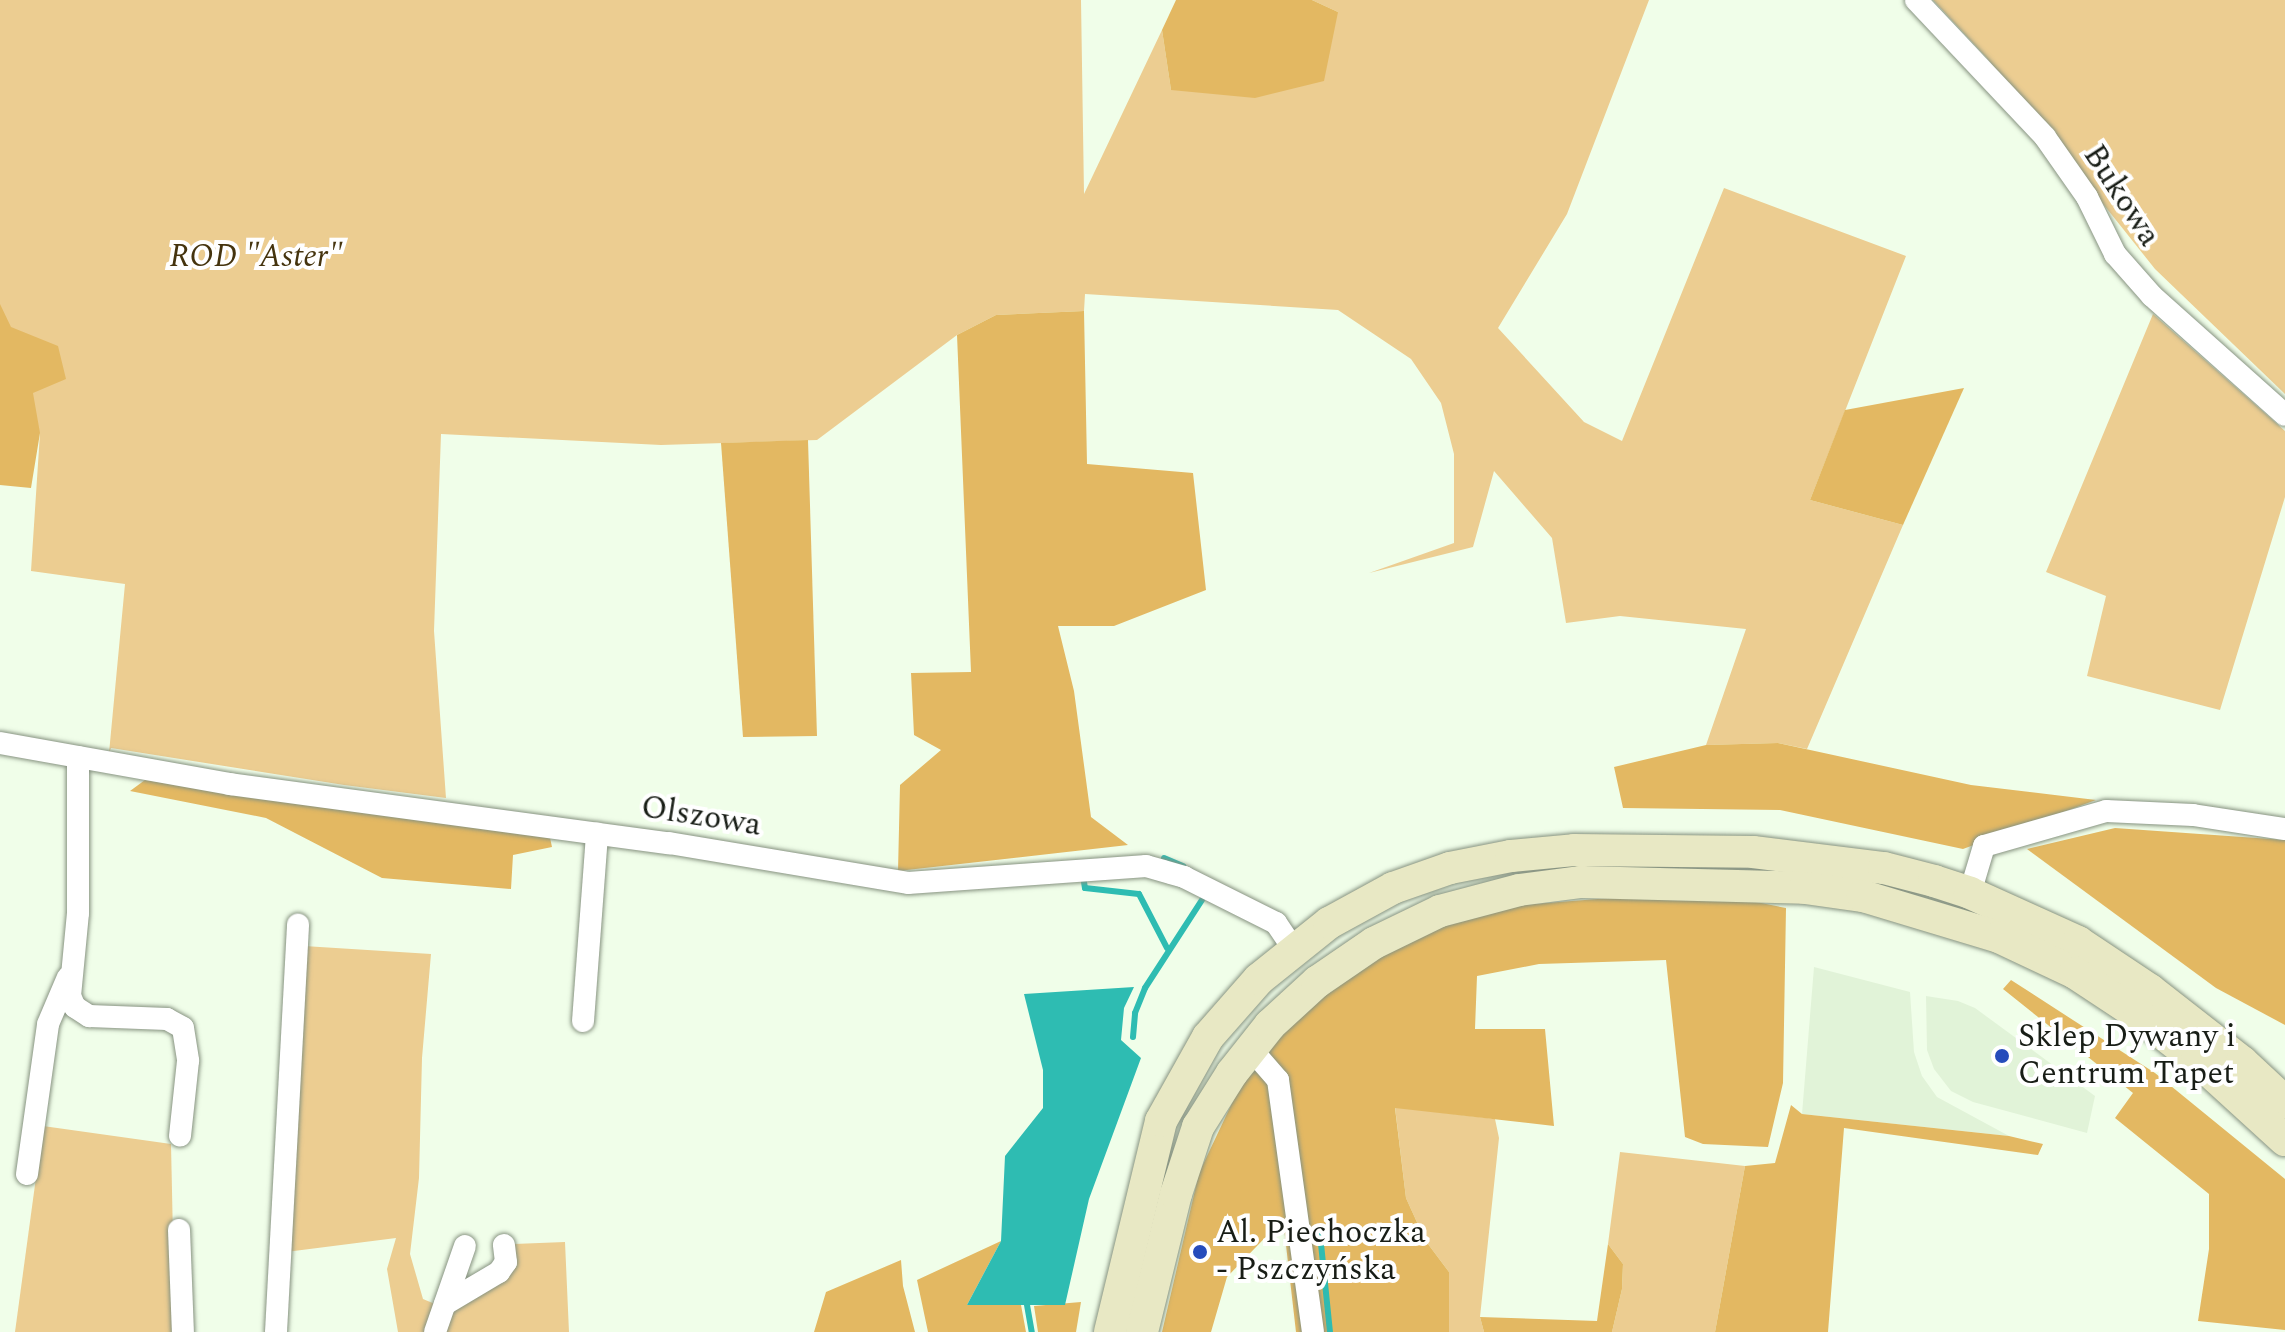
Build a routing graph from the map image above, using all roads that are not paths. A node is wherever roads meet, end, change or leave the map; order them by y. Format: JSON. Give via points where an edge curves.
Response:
{"nodes":[{"id":1,"x":1916,"y":0,"type":"edge"},
{"id":2,"x":2285,"y":415,"type":"edge"},
{"id":3,"x":0,"y":743,"type":"edge"},
{"id":4,"x":78,"y":757,"type":"junction"},
{"id":5,"x":2285,"y":829,"type":"edge"},
{"id":6,"x":597,"y":834,"type":"junction"},
{"id":7,"x":1970,"y":893,"type":"junction"},
{"id":8,"x":298,"y":925,"type":"dead end"},
{"id":9,"x":1293,"y":948,"type":"junction"},
{"id":10,"x":69,"y":974,"type":"junction"},
{"id":11,"x":583,"y":1021,"type":"dead end"},
{"id":12,"x":1251,"y":1049,"type":"junction"},
{"id":13,"x":2285,"y":1102,"type":"edge"},
{"id":14,"x":180,"y":1136,"type":"dead end"},
{"id":15,"x":2285,"y":1140,"type":"edge"},
{"id":16,"x":27,"y":1174,"type":"dead end"},
{"id":17,"x":179,"y":1230,"type":"dead end"},
{"id":18,"x":504,"y":1245,"type":"dead end"},
{"id":19,"x":465,"y":1246,"type":"dead end"},
{"id":20,"x":445,"y":1304,"type":"junction"},
{"id":21,"x":183,"y":1332,"type":"edge"},
{"id":22,"x":276,"y":1332,"type":"edge"},
{"id":23,"x":435,"y":1332,"type":"edge"},
{"id":24,"x":1110,"y":1332,"type":"edge"},
{"id":25,"x":1142,"y":1332,"type":"edge"},
{"id":26,"x":1313,"y":1332,"type":"edge"}],
"edges":[{"from":1,"to":2,"type":"street","name":"Bukowa","via":[[2045,137],[2087,197],[2115,254],[2152,296]]},
{"from":3,"to":4,"type":"street","name":"Olszowa"},
{"from":4,"to":6,"type":"street","name":"Olszowa","via":[[343,801]]},
{"from":4,"to":10,"type":"street","via":[[78,913]]},
{"from":5,"to":7,"type":"street","via":[[2193,815],[2106,811],[1984,846]]},
{"from":6,"to":9,"type":"street","name":"Olszowa","via":[[908,883],[1146,866],[1184,877],[1276,923]]},
{"from":6,"to":11,"type":"street"},
{"from":7,"to":9,"type":"main road","via":[[1884,868],[1800,855],[1574,850],[1511,856],[1421,877],[1339,917]]},
{"from":7,"to":13,"type":"main road","via":[[2078,942],[2150,990]]},
{"from":8,"to":22,"type":"street"},
{"from":9,"to":24,"type":"main road","via":[[1208,1037],[1161,1121]]},
{"from":10,"to":14,"type":"street","via":[[70,996],[81,1013],[167,1019],[183,1028],[188,1061]]},
{"from":10,"to":16,"type":"street","via":[[48,1024]]},
{"from":12,"to":15,"type":"main road","via":[[1293,1002],[1354,956],[1406,926],[1476,900],[1581,882],[1805,888],[1927,913],[2039,954],[2139,1015]]},
{"from":12,"to":25,"type":"main road","via":[[1198,1127]]},
{"from":12,"to":26,"type":"street","via":[[1278,1080]]},
{"from":17,"to":21,"type":"street"},
{"from":18,"to":20,"type":"street","via":[[506,1262],[499,1272]]},
{"from":19,"to":20,"type":"street"},
{"from":20,"to":23,"type":"street"}]}
